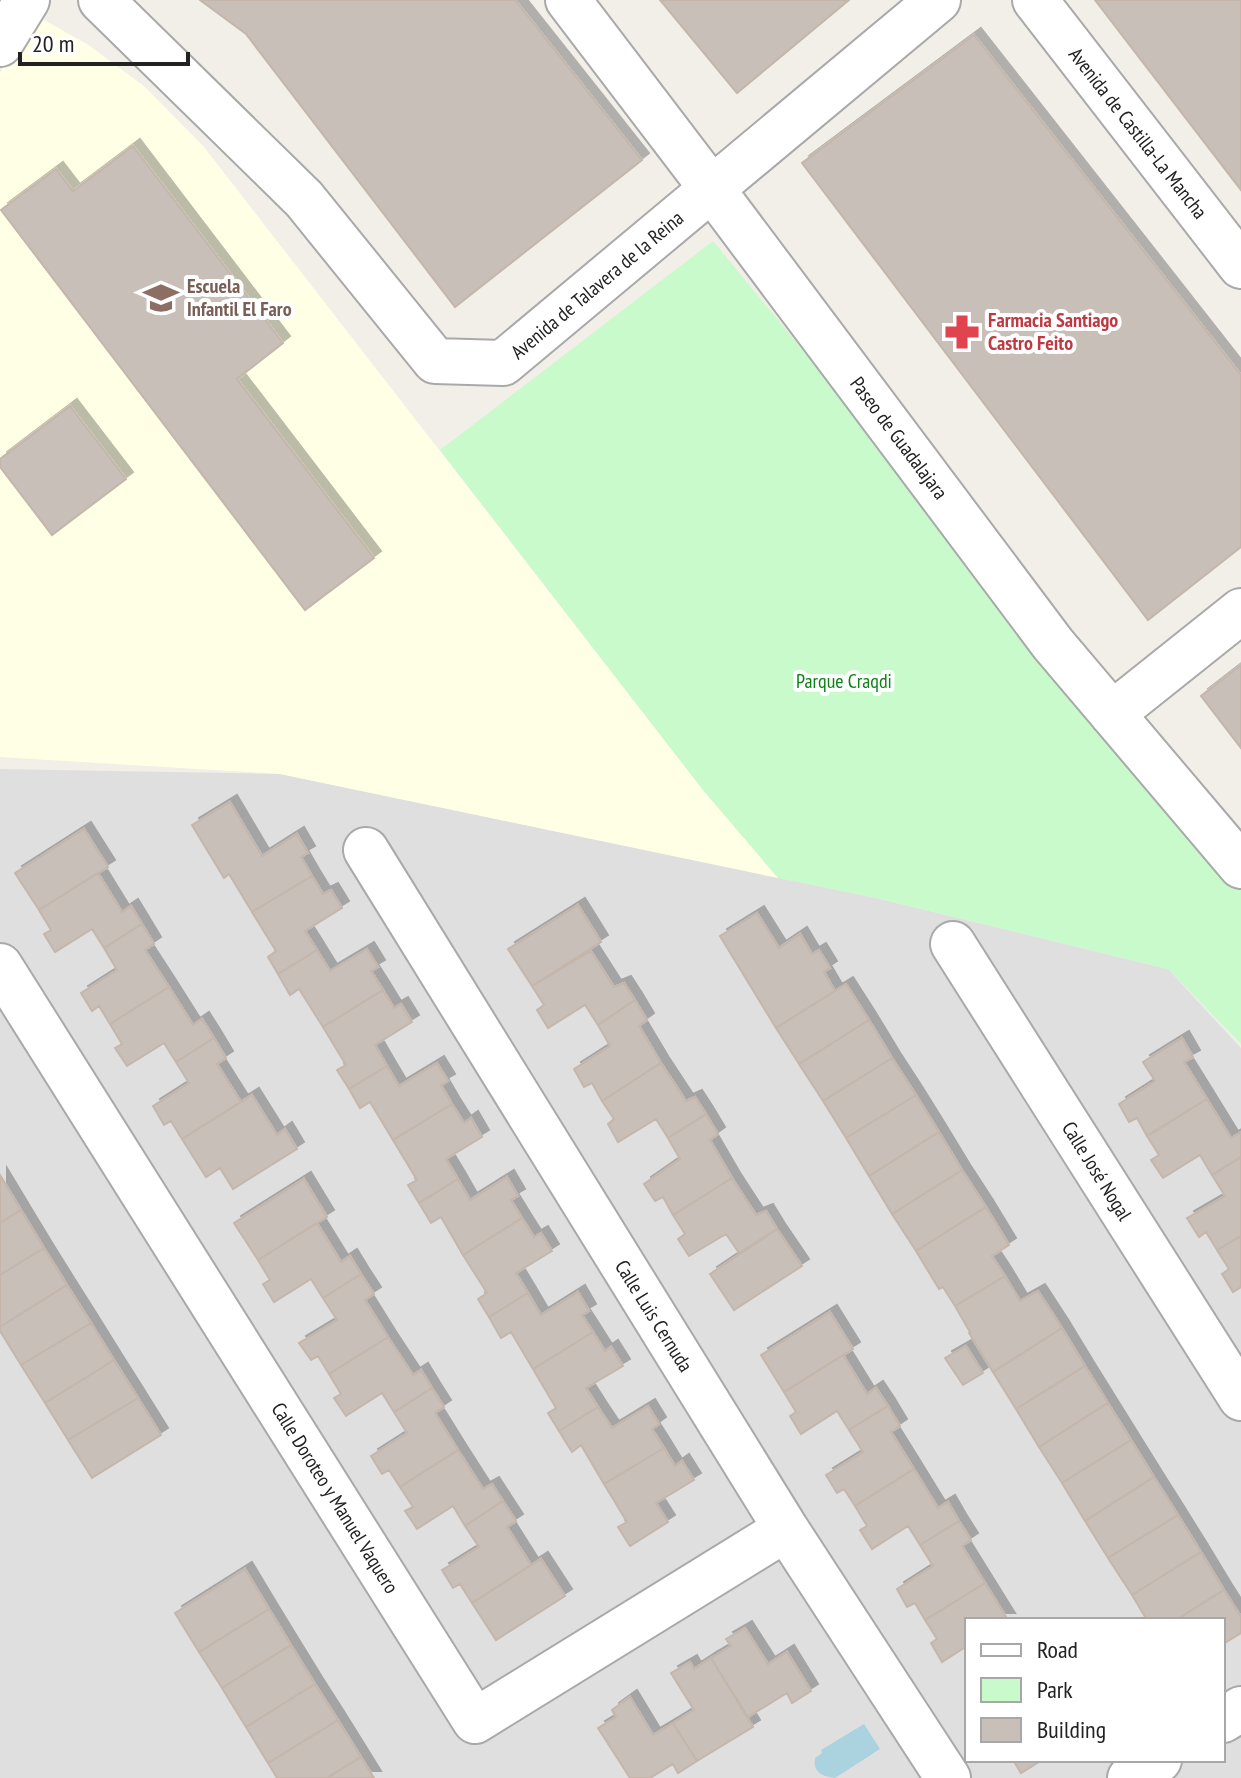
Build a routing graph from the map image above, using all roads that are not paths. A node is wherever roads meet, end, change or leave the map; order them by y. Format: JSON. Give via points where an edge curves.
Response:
{"nodes":[{"id":1,"x":27,"y":0,"type":"edge"},
{"id":2,"x":101,"y":0,"type":"edge"},
{"id":3,"x":568,"y":0,"type":"edge"},
{"id":4,"x":938,"y":0,"type":"edge"},
{"id":5,"x":1035,"y":0,"type":"edge"},
{"id":6,"x":0,"y":44,"type":"edge"},
{"id":7,"x":712,"y":189,"type":"junction"},
{"id":8,"x":1241,"y":266,"type":"edge"},
{"id":9,"x":1241,"y":611,"type":"edge"},
{"id":10,"x":1112,"y":714,"type":"junction"},
{"id":11,"x":366,"y":850,"type":"dead end"},
{"id":12,"x":1241,"y":866,"type":"edge"},
{"id":13,"x":953,"y":944,"type":"dead end"},
{"id":14,"x":0,"y":966,"type":"edge"},
{"id":15,"x":1241,"y":1398,"type":"edge"},
{"id":16,"x":786,"y":1529,"type":"junction"},
{"id":17,"x":1156,"y":1762,"type":"edge"},
{"id":18,"x":948,"y":1778,"type":"edge"},
{"id":19,"x":1130,"y":1778,"type":"edge"}],
"edges":[{"from":1,"to":6,"type":"street"},
{"from":2,"to":7,"type":"street","name":"Avenida de Talavera de la Reina","via":[[304,199],[435,361],[503,363]]},
{"from":3,"to":7,"type":"street","name":"Paseo de Guadalajara"},
{"from":4,"to":7,"type":"street","name":"Avenida de Talavera de la Reina"},
{"from":5,"to":8,"type":"street","name":"Avenida de Castilla-La Mancha"},
{"from":7,"to":10,"type":"street","name":"Paseo de Guadalajara","via":[[1053,644]]},
{"from":9,"to":10,"type":"street"},
{"from":10,"to":12,"type":"street","name":"Paseo de Guadalajara"},
{"from":11,"to":16,"type":"street","name":"Calle Luis Cernuda"},
{"from":13,"to":15,"type":"street","name":"Calle José Nogal"},
{"from":14,"to":16,"type":"street","name":"Calle Doroteo y Manuel Vaquero","via":[[475,1721]]},
{"from":16,"to":18,"type":"street","name":"Calle Luis Cernuda"},
{"from":17,"to":19,"type":"street"}]}
